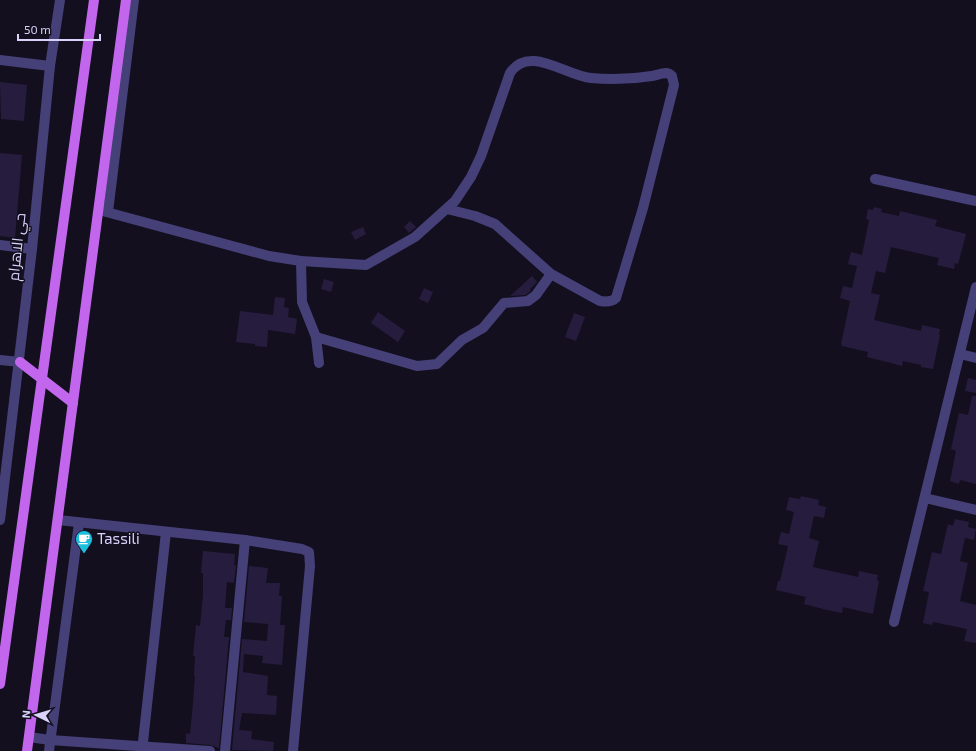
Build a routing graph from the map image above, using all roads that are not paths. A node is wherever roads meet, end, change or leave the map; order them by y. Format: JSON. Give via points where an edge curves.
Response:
{"nodes":[{"id":1,"x":60,"y":0,"type":"edge"},
{"id":2,"x":94,"y":0,"type":"edge"},
{"id":3,"x":126,"y":0,"type":"edge"},
{"id":4,"x":134,"y":0,"type":"edge"},
{"id":5,"x":0,"y":60,"type":"edge"},
{"id":6,"x":50,"y":66,"type":"junction"},
{"id":7,"x":875,"y":179,"type":"dead end"},
{"id":8,"x":976,"y":201,"type":"edge"},
{"id":9,"x":447,"y":209,"type":"junction"},
{"id":10,"x":103,"y":211,"type":"junction"},
{"id":11,"x":0,"y":245,"type":"edge"},
{"id":12,"x":32,"y":249,"type":"junction"},
{"id":13,"x":301,"y":262,"type":"junction"},
{"id":14,"x":551,"y":274,"type":"junction"},
{"id":15,"x":976,"y":287,"type":"edge"},
{"id":16,"x":316,"y":337,"type":"junction"},
{"id":17,"x":960,"y":354,"type":"junction"},
{"id":18,"x":976,"y":358,"type":"edge"},
{"id":19,"x":0,"y":360,"type":"edge"},
{"id":20,"x":20,"y":362,"type":"junction"},
{"id":21,"x":320,"y":363,"type":"dead end"},
{"id":22,"x":41,"y":379,"type":"junction"},
{"id":23,"x":73,"y":403,"type":"junction"},
{"id":24,"x":925,"y":498,"type":"junction"},
{"id":25,"x":976,"y":510,"type":"edge"},
{"id":26,"x":0,"y":520,"type":"edge"},
{"id":27,"x":58,"y":520,"type":"junction"},
{"id":28,"x":79,"y":523,"type":"junction"},
{"id":29,"x":166,"y":532,"type":"junction"},
{"id":30,"x":244,"y":540,"type":"junction"},
{"id":31,"x":894,"y":622,"type":"dead end"},
{"id":32,"x":0,"y":684,"type":"edge"},
{"id":33,"x":29,"y":737,"type":"junction"},
{"id":34,"x":50,"y":740,"type":"junction"},
{"id":35,"x":142,"y":748,"type":"edge"},
{"id":36,"x":27,"y":751,"type":"edge"},
{"id":37,"x":49,"y":751,"type":"edge"},
{"id":38,"x":210,"y":751,"type":"edge"},
{"id":39,"x":225,"y":751,"type":"edge"},
{"id":40,"x":293,"y":751,"type":"edge"}],
"edges":[{"from":1,"to":6,"type":"street","name":"حي الاهرام"},
{"from":2,"to":22,"type":"main road"},
{"from":3,"to":10,"type":"main road"},
{"from":4,"to":10,"type":"street"},
{"from":5,"to":6,"type":"street"},
{"from":6,"to":12,"type":"street","name":"حي الاهرام"},
{"from":7,"to":8,"type":"street"},
{"from":9,"to":13,"type":"street","via":[[415,237],[366,265]]},
{"from":9,"to":14,"type":"street","via":[[495,224]]},
{"from":9,"to":14,"type":"street","via":[[471,177],[481,156],[510,73],[515,66],[530,60],[596,78],[670,74],[674,85],[642,215],[616,298],[609,302],[600,301]]},
{"from":10,"to":13,"type":"street","via":[[269,256]]},
{"from":10,"to":23,"type":"main road"},
{"from":11,"to":12,"type":"street"},
{"from":12,"to":20,"type":"street","name":"حي الاهرام"},
{"from":13,"to":16,"type":"street","via":[[302,302]]},
{"from":14,"to":16,"type":"street","via":[[536,294],[525,302],[504,303],[483,328],[456,345],[437,364],[417,366]]},
{"from":15,"to":17,"type":"street"},
{"from":16,"to":21,"type":"street"},
{"from":17,"to":18,"type":"street"},
{"from":17,"to":24,"type":"street"},
{"from":19,"to":20,"type":"street"},
{"from":20,"to":22,"type":"main road"},
{"from":20,"to":26,"type":"street","name":"حي الاهرام"},
{"from":22,"to":23,"type":"main road"},
{"from":22,"to":32,"type":"main road"},
{"from":23,"to":27,"type":"main road"},
{"from":24,"to":25,"type":"street"},
{"from":24,"to":31,"type":"street"},
{"from":27,"to":28,"type":"street"},
{"from":27,"to":33,"type":"main road"},
{"from":28,"to":29,"type":"street"},
{"from":28,"to":34,"type":"street"},
{"from":29,"to":30,"type":"street"},
{"from":29,"to":35,"type":"street"},
{"from":30,"to":39,"type":"street"},
{"from":30,"to":40,"type":"street","via":[[305,550],[310,556]]},
{"from":33,"to":34,"type":"street"},
{"from":33,"to":36,"type":"main road"},
{"from":34,"to":35,"type":"street"},
{"from":34,"to":37,"type":"street"},
{"from":35,"to":38,"type":"street"}]}
